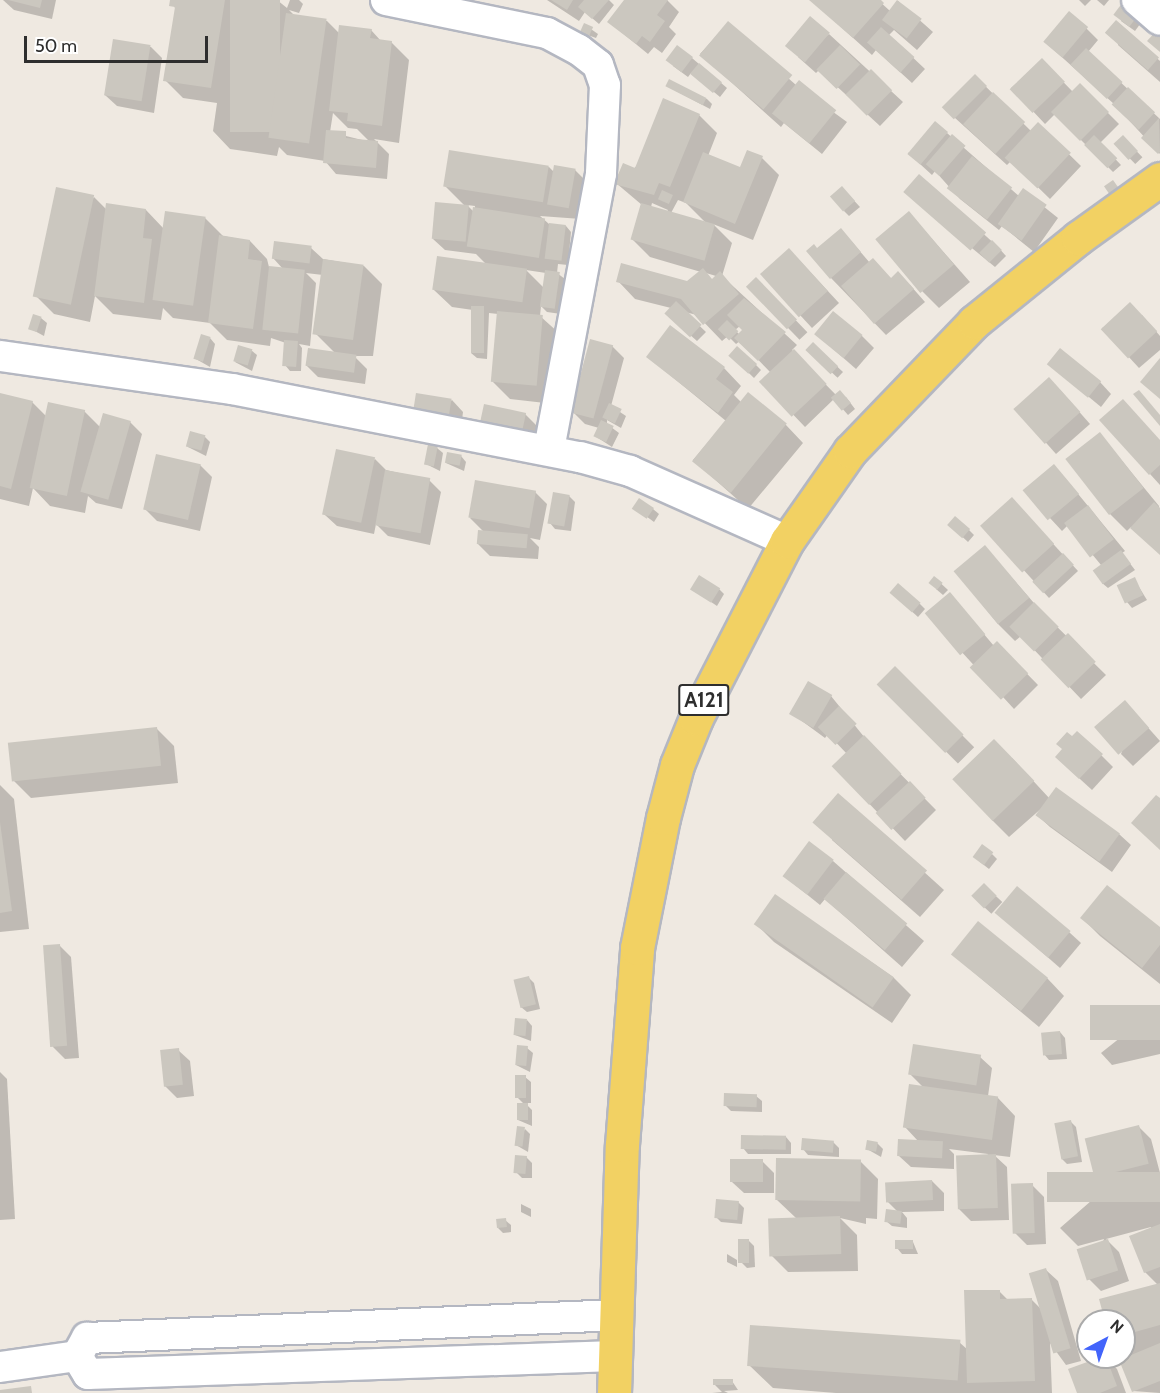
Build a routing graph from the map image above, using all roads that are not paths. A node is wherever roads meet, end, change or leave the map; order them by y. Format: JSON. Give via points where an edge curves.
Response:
{"nodes":[{"id":1,"x":386,"y":0,"type":"edge"},
{"id":2,"x":1137,"y":0,"type":"edge"},
{"id":3,"x":1160,"y":20,"type":"edge"},
{"id":4,"x":1160,"y":179,"type":"edge"},
{"id":5,"x":0,"y":356,"type":"edge"},
{"id":6,"x":549,"y":450,"type":"junction"},
{"id":7,"x":787,"y":541,"type":"junction"},
{"id":8,"x":617,"y":1315,"type":"junction"},
{"id":9,"x":77,"y":1356,"type":"junction"},
{"id":10,"x":615,"y":1356,"type":"junction"},
{"id":11,"x":0,"y":1367,"type":"edge"},
{"id":12,"x":614,"y":1393,"type":"edge"}],
"edges":[{"from":1,"to":6,"type":"street","via":[[547,33],[598,65],[605,85],[601,174]]},
{"from":2,"to":3,"type":"street"},
{"from":4,"to":7,"type":"main road","number":"A121","via":[[1070,244],[974,322],[850,451]]},
{"from":5,"to":6,"type":"street","via":[[232,389]]},
{"from":6,"to":7,"type":"street","via":[[630,471]]},
{"from":7,"to":8,"type":"main road","number":"A121","via":[[696,718],[677,765],[650,876],[628,1029]]},
{"from":8,"to":9,"type":"street","via":[[87,1338]]},
{"from":8,"to":10,"type":"main road","number":"A121"},
{"from":9,"to":10,"type":"street","via":[[88,1374]]},
{"from":9,"to":11,"type":"street"},
{"from":10,"to":12,"type":"main road","number":"A121"}]}
